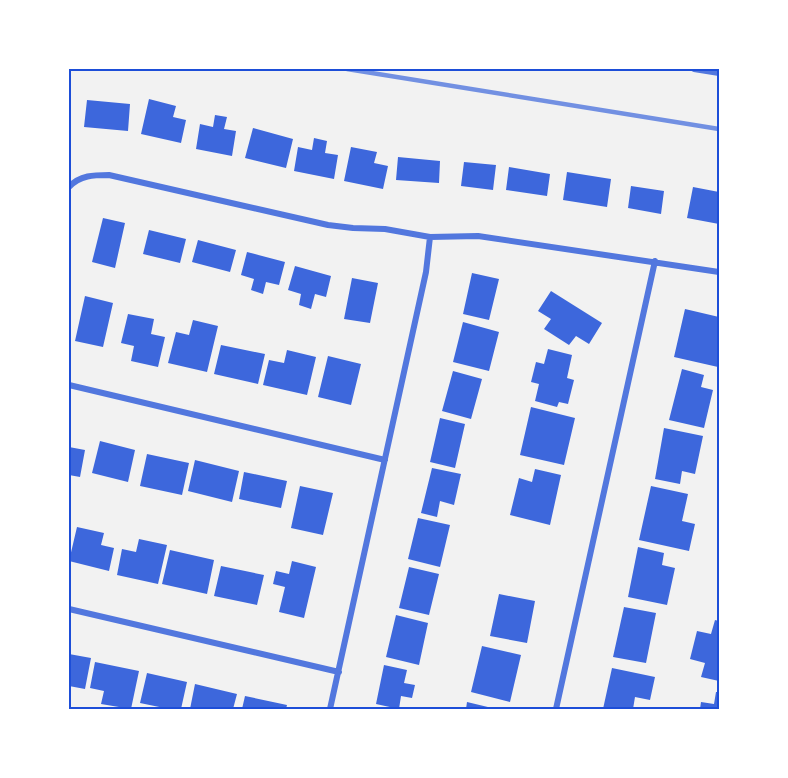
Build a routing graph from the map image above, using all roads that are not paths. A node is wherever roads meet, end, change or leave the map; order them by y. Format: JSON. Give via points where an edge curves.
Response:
{"nodes":[{"id":1,"x":694,"y":69,"type":"edge"},
{"id":2,"x":719,"y":73,"type":"edge"},
{"id":3,"x":69,"y":187,"type":"edge"},
{"id":4,"x":430,"y":237,"type":"junction"},
{"id":5,"x":656,"y":261,"type":"junction"},
{"id":6,"x":719,"y":272,"type":"edge"},
{"id":7,"x":69,"y":386,"type":"edge"},
{"id":8,"x":386,"y":460,"type":"junction"},
{"id":9,"x":69,"y":609,"type":"edge"},
{"id":10,"x":339,"y":672,"type":"junction"},
{"id":11,"x":330,"y":709,"type":"edge"},
{"id":12,"x":556,"y":709,"type":"edge"}],
"edges":[{"from":1,"to":2,"type":"street"},
{"from":3,"to":4,"type":"street","via":[[90,175],[109,175],[328,225]]},
{"from":4,"to":5,"type":"street","via":[[478,236]]},
{"from":4,"to":8,"type":"street"},
{"from":5,"to":6,"type":"street"},
{"from":5,"to":12,"type":"street"},
{"from":7,"to":8,"type":"street"},
{"from":8,"to":10,"type":"street"},
{"from":9,"to":10,"type":"street"},
{"from":10,"to":11,"type":"street"}]}
